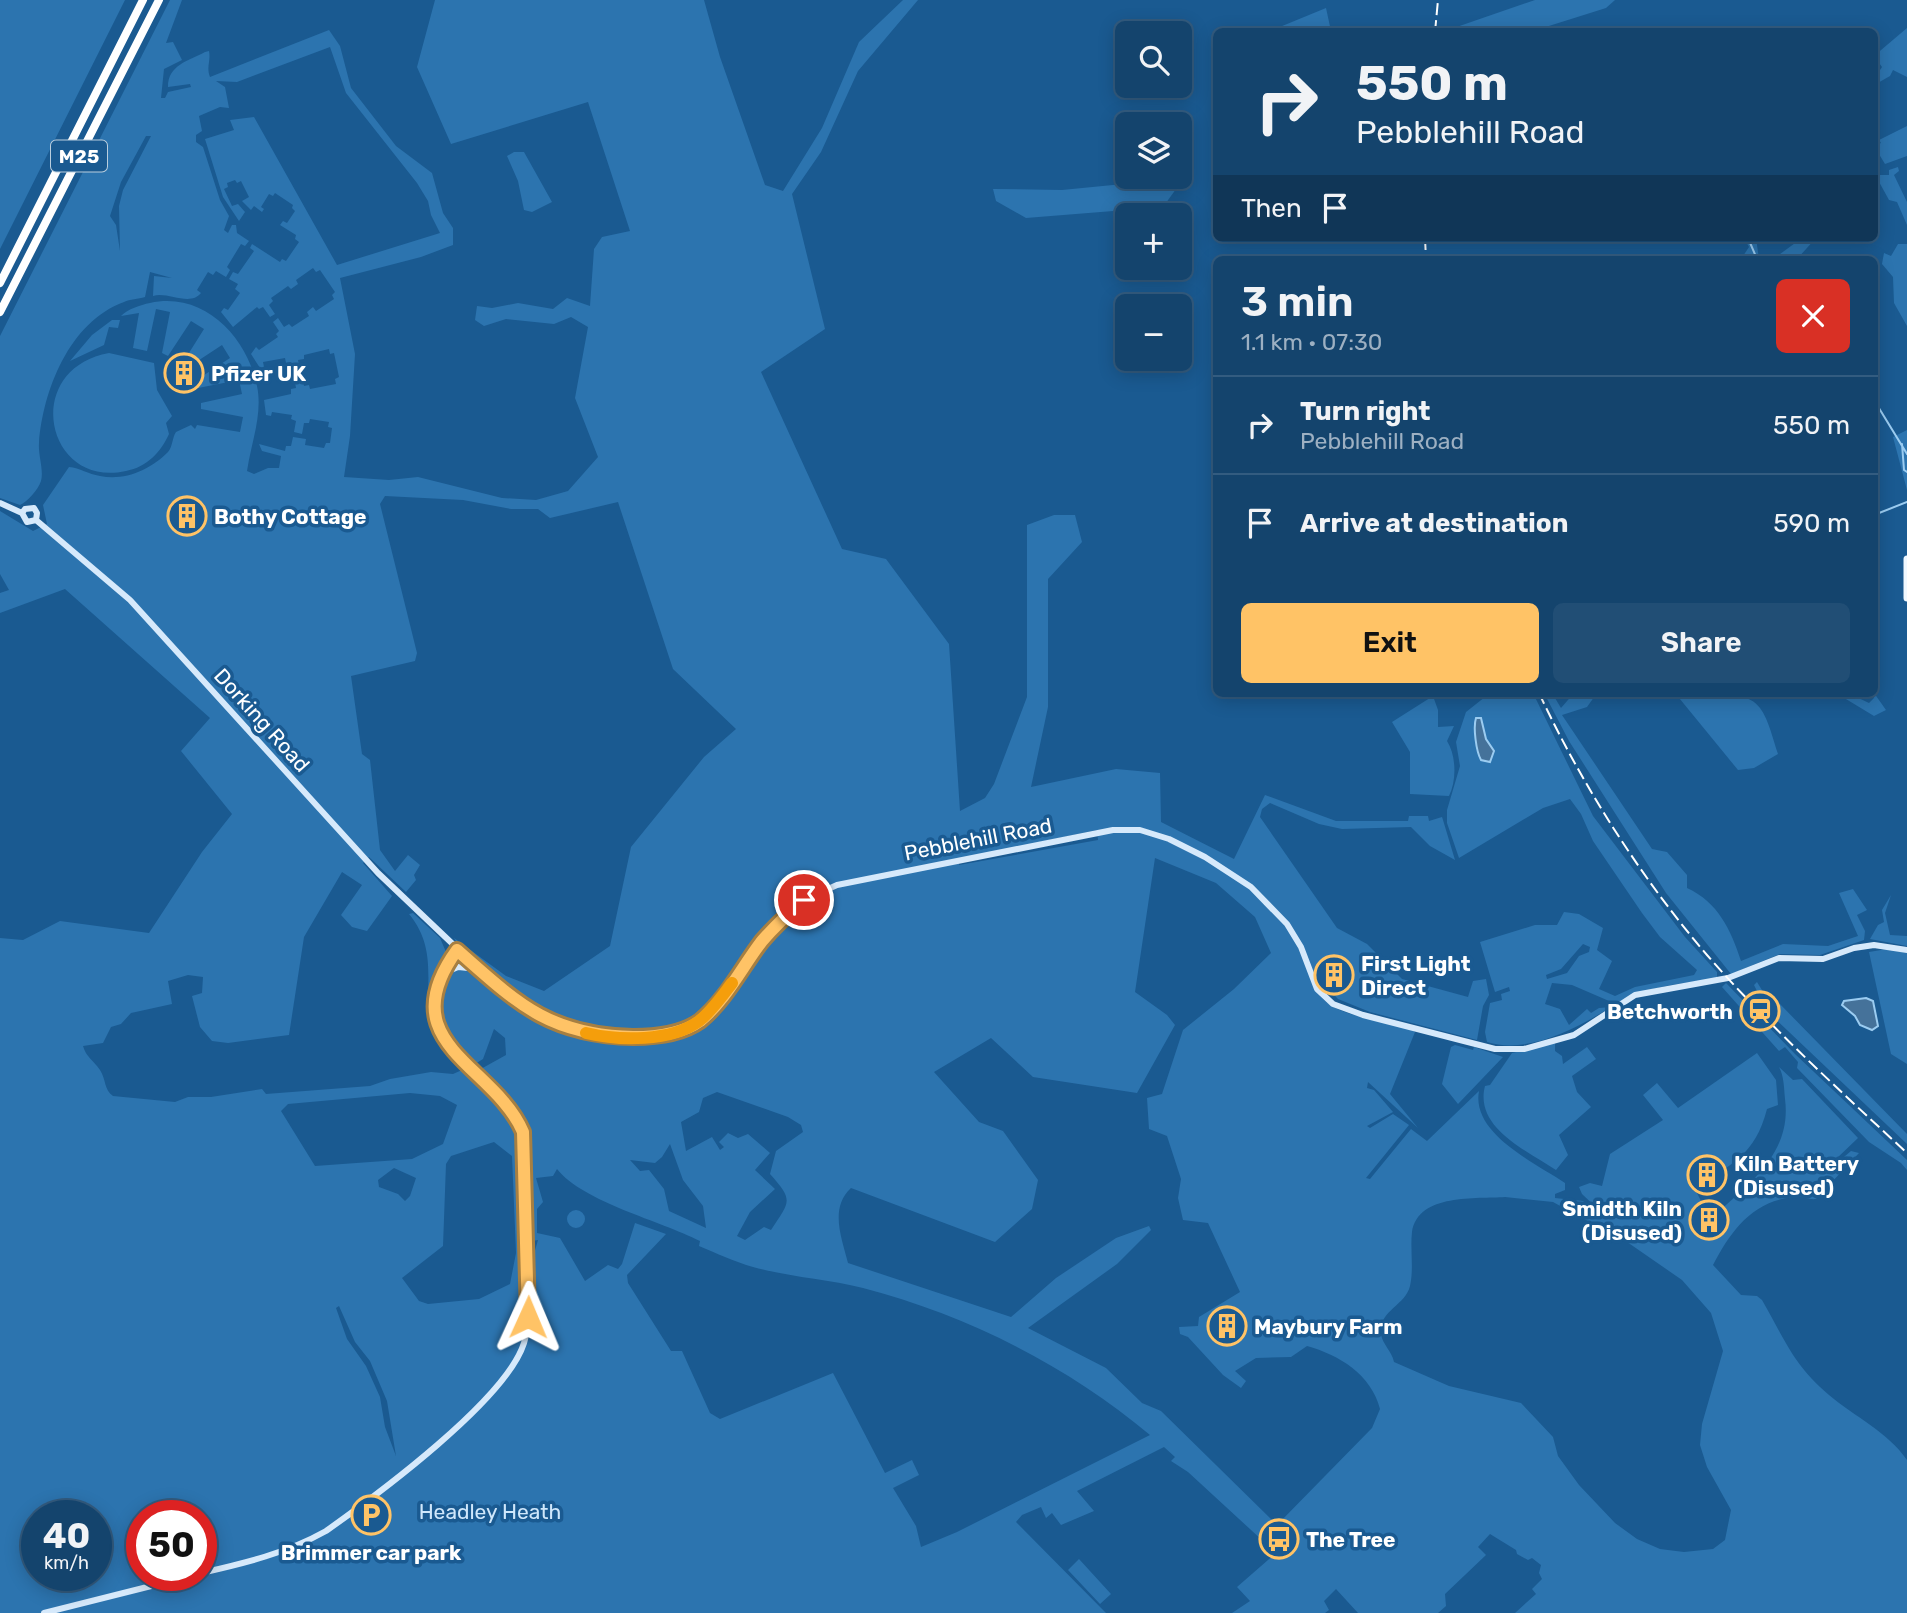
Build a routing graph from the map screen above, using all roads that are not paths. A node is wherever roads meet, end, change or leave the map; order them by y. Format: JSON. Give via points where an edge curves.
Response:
{"nodes":[{"id":1,"x":143,"y":0,"type":"edge"},
{"id":2,"x":159,"y":0,"type":"edge"},
{"id":3,"x":0,"y":283,"type":"edge"},
{"id":4,"x":0,"y":312,"type":"edge"},
{"id":5,"x":0,"y":503,"type":"edge"},
{"id":6,"x":22,"y":513,"type":"junction"},
{"id":7,"x":36,"y":520,"type":"junction"},
{"id":8,"x":1907,"y":559,"type":"edge"},
{"id":9,"x":1907,"y":598,"type":"edge"},
{"id":10,"x":457,"y":950,"type":"junction"},
{"id":11,"x":1907,"y":950,"type":"edge"},
{"id":12,"x":479,"y":969,"type":"junction"},
{"id":13,"x":442,"y":975,"type":"junction"},
{"id":14,"x":217,"y":1569,"type":"edge"},
{"id":15,"x":131,"y":1591,"type":"edge"},
{"id":16,"x":44,"y":1613,"type":"edge"}],
"edges":[{"from":1,"to":3,"type":"highway","number":"M25"},
{"from":2,"to":4,"type":"highway","number":"M25"},
{"from":5,"to":6,"type":"main road"},
{"from":6,"to":7,"type":"main road","via":[[26,522]]},
{"from":6,"to":7,"type":"main road","via":[[34,508]]},
{"from":7,"to":10,"type":"main road","name":"Dorking Road","via":[[130,600],[363,858]]},
{"from":8,"to":9,"type":"main road"},
{"from":10,"to":12,"type":"main road","name":"Pebblehill Road"},
{"from":10,"to":13,"type":"main road"},
{"from":11,"to":12,"type":"main road","name":"Pebblehill Road","via":[[1874,946],[1823,959],[1779,958],[1731,978],[1635,995],[1574,1035],[1510,1050],[1461,1041],[1333,1004],[1317,989],[1287,924],[1251,887],[1169,839],[1140,830],[1113,830],[837,886],[804,900],[785,916],[720,999],[699,1021],[679,1031],[649,1037],[598,1036],[553,1024]]},
{"from":12,"to":13,"type":"main road","via":[[458,967]]},
{"from":13,"to":14,"type":"main road","via":[[436,999],[441,1032],[473,1074],[510,1108],[524,1137],[528,1302],[522,1350],[462,1424],[326,1531],[257,1560]]},
{"from":15,"to":16,"type":"main road"}]}
